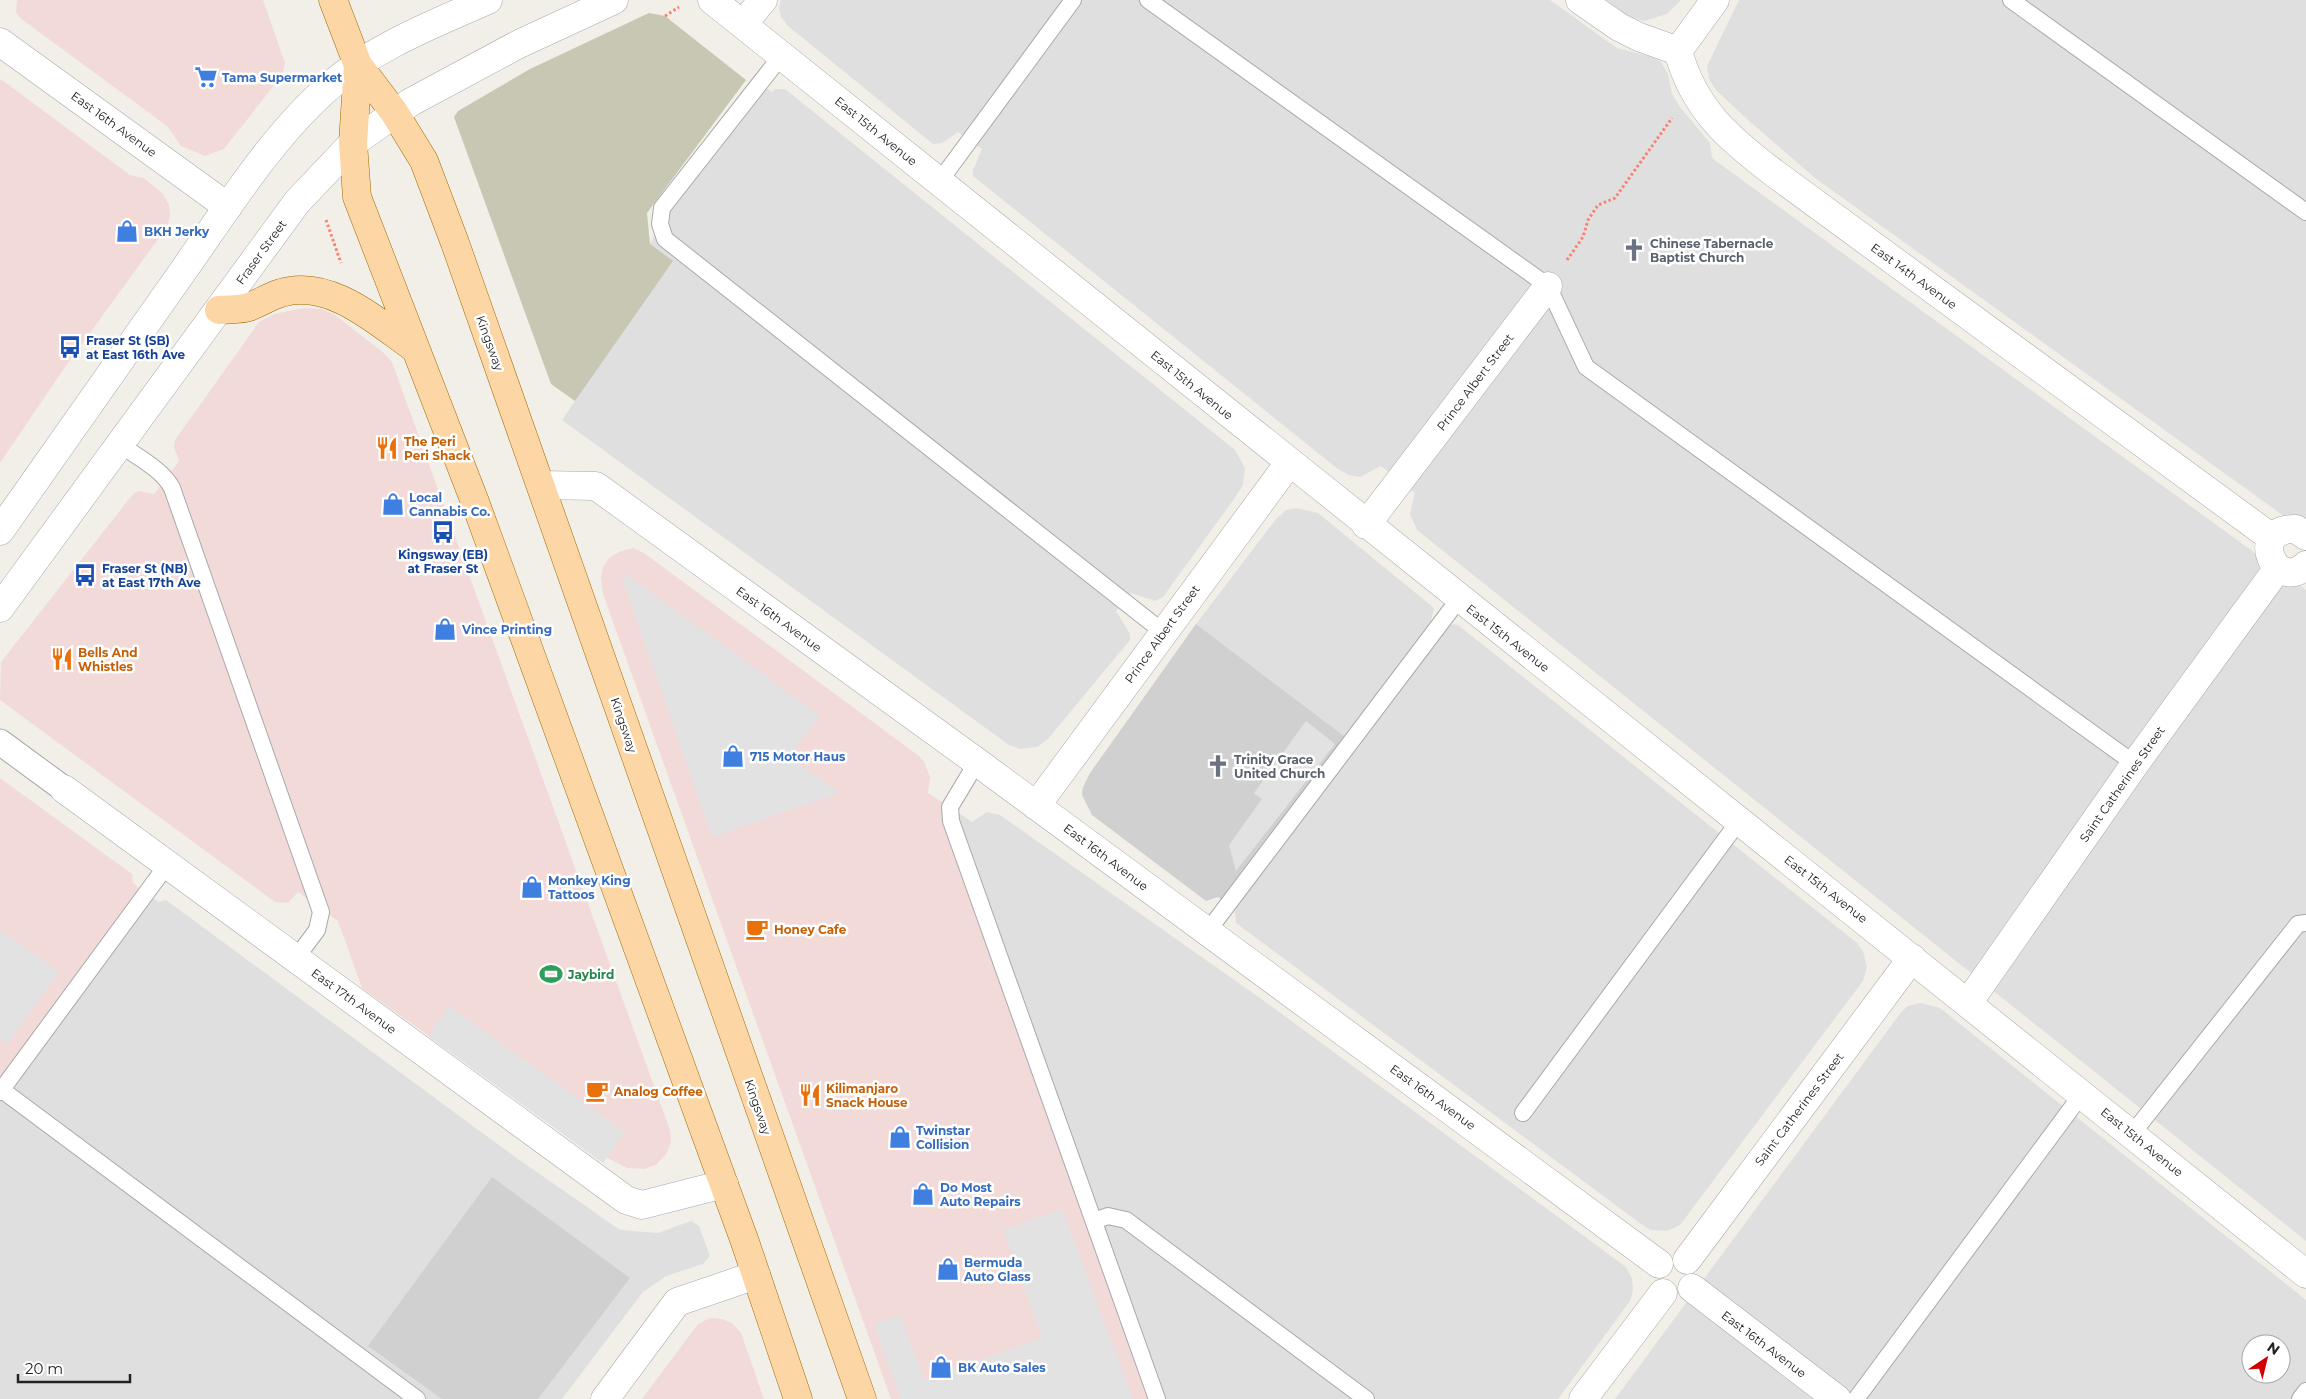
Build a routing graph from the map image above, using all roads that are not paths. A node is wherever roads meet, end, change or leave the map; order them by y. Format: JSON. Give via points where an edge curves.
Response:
{"nodes":[{"id":1,"x":333,"y":0,"type":"edge"},
{"id":2,"x":488,"y":0,"type":"edge"},
{"id":3,"x":614,"y":0,"type":"edge"},
{"id":4,"x":712,"y":0,"type":"edge"},
{"id":5,"x":763,"y":0,"type":"edge"},
{"id":6,"x":1073,"y":0,"type":"edge"},
{"id":7,"x":1148,"y":0,"type":"edge"},
{"id":8,"x":1580,"y":0,"type":"edge"},
{"id":9,"x":1714,"y":0,"type":"edge"},
{"id":10,"x":2011,"y":0,"type":"edge"},
{"id":11,"x":743,"y":24,"type":"junction"},
{"id":12,"x":0,"y":42,"type":"edge"},
{"id":13,"x":1678,"y":51,"type":"junction"},
{"id":14,"x":782,"y":55,"type":"junction"},
{"id":15,"x":358,"y":65,"type":"junction"},
{"id":16,"x":394,"y":112,"type":"junction"},
{"id":17,"x":353,"y":143,"type":"junction"},
{"id":18,"x":939,"y":182,"type":"junction"},
{"id":19,"x":228,"y":207,"type":"junction"},
{"id":20,"x":2306,"y":212,"type":"edge"},
{"id":21,"x":1548,"y":286,"type":"junction"},
{"id":22,"x":219,"y":310,"type":"junction"},
{"id":23,"x":414,"y":348,"type":"junction"},
{"id":24,"x":121,"y":445,"type":"junction"},
{"id":25,"x":1289,"y":463,"type":"junction"},
{"id":26,"x":541,"y":485,"type":"junction"},
{"id":27,"x":1366,"y":525,"type":"junction"},
{"id":28,"x":0,"y":531,"type":"edge"},
{"id":29,"x":2305,"y":533,"type":"edge"},
{"id":30,"x":2272,"y":538,"type":"junction"},
{"id":31,"x":2306,"y":565,"type":"edge"},
{"id":32,"x":2278,"y":568,"type":"junction"},
{"id":33,"x":1459,"y":599,"type":"junction"},
{"id":34,"x":0,"y":608,"type":"edge"},
{"id":35,"x":1163,"y":632,"type":"junction"},
{"id":36,"x":0,"y":742,"type":"edge"},
{"id":37,"x":977,"y":762,"type":"junction"},
{"id":38,"x":2135,"y":764,"type":"junction"},
{"id":39,"x":64,"y":789,"type":"joint"},
{"id":40,"x":1036,"y":806,"type":"junction"},
{"id":41,"x":1739,"y":821,"type":"junction"},
{"id":42,"x":166,"y":865,"type":"junction"},
{"id":43,"x":2306,"y":923,"type":"edge"},
{"id":44,"x":1207,"y":932,"type":"junction"},
{"id":45,"x":296,"y":958,"type":"junction"},
{"id":46,"x":1912,"y":958,"type":"junction"},
{"id":47,"x":1968,"y":1003,"type":"junction"},
{"id":48,"x":1,"y":1091,"type":"edge"},
{"id":49,"x":2082,"y":1094,"type":"junction"},
{"id":50,"x":1523,"y":1113,"type":"dead end"},
{"id":51,"x":2132,"y":1134,"type":"junction"},
{"id":52,"x":724,"y":1184,"type":"junction"},
{"id":53,"x":1094,"y":1221,"type":"junction"},
{"id":54,"x":1687,"y":1260,"type":"junction"},
{"id":55,"x":1659,"y":1264,"type":"junction"},
{"id":56,"x":2306,"y":1274,"type":"edge"},
{"id":57,"x":756,"y":1275,"type":"junction"},
{"id":58,"x":1692,"y":1288,"type":"junction"},
{"id":59,"x":1663,"y":1293,"type":"junction"},
{"id":60,"x":2306,"y":1391,"type":"edge"},
{"id":61,"x":417,"y":1399,"type":"edge"},
{"id":62,"x":606,"y":1399,"type":"edge"},
{"id":63,"x":798,"y":1399,"type":"edge"},
{"id":64,"x":862,"y":1399,"type":"edge"},
{"id":65,"x":1157,"y":1399,"type":"edge"},
{"id":66,"x":1366,"y":1399,"type":"edge"},
{"id":67,"x":1583,"y":1399,"type":"edge"},
{"id":68,"x":1837,"y":1399,"type":"edge"},
{"id":69,"x":1856,"y":1399,"type":"edge"},
{"id":70,"x":2300,"y":1399,"type":"edge"}],
"edges":[{"from":1,"to":15,"type":"main road","name":"Kingsway"},
{"from":2,"to":15,"type":"street","via":[[427,27]]},
{"from":3,"to":16,"type":"street","name":"Fraser Street","via":[[518,44]]},
{"from":4,"to":11,"type":"street","name":"East 15th Avenue"},
{"from":5,"to":11,"type":"street"},
{"from":6,"to":18,"type":"lane"},
{"from":7,"to":21,"type":"lane"},
{"from":8,"to":13,"type":"street","via":[[1619,27]]},
{"from":9,"to":13,"type":"street"},
{"from":10,"to":20,"type":"lane"},
{"from":11,"to":14,"type":"street","name":"East 15th Avenue"},
{"from":12,"to":19,"type":"street","name":"East 16th Avenue"},
{"from":13,"to":30,"type":"street","name":"East 14th Avenue","via":[[1695,94],[1732,140]]},
{"from":14,"to":18,"type":"street","name":"East 15th Avenue"},
{"from":14,"to":35,"type":"lane","via":[[662,208],[660,224],[665,239]]},
{"from":15,"to":16,"type":"main road","name":"Kingsway"},
{"from":15,"to":17,"type":"main road","name":"Kingsway"},
{"from":15,"to":19,"type":"street","via":[[323,91],[291,124]]},
{"from":16,"to":17,"type":"street","name":"Fraser Street"},
{"from":16,"to":26,"type":"main road","name":"Kingsway","via":[[424,161]]},
{"from":17,"to":22,"type":"street","name":"Fraser Street","via":[[297,202]]},
{"from":17,"to":23,"type":"main road","name":"Kingsway","via":[[357,197]]},
{"from":18,"to":25,"type":"street","name":"East 15th Avenue"},
{"from":19,"to":28,"type":"street"},
{"from":21,"to":27,"type":"street","name":"Prince Albert Street"},
{"from":21,"to":38,"type":"lane","via":[[1586,368]]},
{"from":22,"to":23,"type":"main road","via":[[248,307],[281,292],[320,291],[352,306]]},
{"from":22,"to":24,"type":"street","name":"Fraser Street"},
{"from":23,"to":52,"type":"main road","name":"Kingsway","via":[[478,512]]},
{"from":24,"to":34,"type":"street","name":"Fraser Street"},
{"from":24,"to":45,"type":"lane","via":[[160,474],[172,488],[321,912],[317,930]]},
{"from":25,"to":27,"type":"street","name":"East 15th Avenue"},
{"from":25,"to":35,"type":"street","name":"Prince Albert Street"},
{"from":26,"to":37,"type":"street","name":"East 16th Avenue","via":[[596,486]]},
{"from":26,"to":64,"type":"main road","name":"Kingsway"},
{"from":27,"to":33,"type":"street","name":"East 15th Avenue"},
{"from":29,"to":30,"type":"street","via":[[2287,529]]},
{"from":30,"to":32,"type":"street","via":[[2269,555]]},
{"from":31,"to":32,"type":"street","via":[[2294,572]]},
{"from":32,"to":38,"type":"street","name":"Saint Catherines Street"},
{"from":33,"to":41,"type":"street","name":"East 15th Avenue"},
{"from":33,"to":44,"type":"lane"},
{"from":35,"to":40,"type":"street","name":"Prince Albert Street"},
{"from":36,"to":39,"type":"street","name":"East 17th Avenue"},
{"from":37,"to":40,"type":"street","name":"East 16th Avenue"},
{"from":37,"to":53,"type":"lane","via":[[950,807],[951,821]]},
{"from":38,"to":47,"type":"street","name":"Saint Catherines Street"},
{"from":39,"to":42,"type":"street","name":"East 17th Avenue"},
{"from":40,"to":44,"type":"street","name":"East 16th Avenue"},
{"from":41,"to":46,"type":"street","name":"East 15th Avenue"},
{"from":41,"to":50,"type":"lane"},
{"from":42,"to":45,"type":"street","name":"East 17th Avenue"},
{"from":42,"to":48,"type":"lane"},
{"from":43,"to":51,"type":"lane","via":[[2298,924]]},
{"from":44,"to":55,"type":"street","name":"East 16th Avenue"},
{"from":45,"to":52,"type":"street","name":"East 17th Avenue","via":[[626,1200],[642,1205]]},
{"from":46,"to":47,"type":"street","name":"East 15th Avenue"},
{"from":46,"to":54,"type":"street","name":"Saint Catherines Street"},
{"from":47,"to":49,"type":"street","name":"East 15th Avenue"},
{"from":48,"to":61,"type":"lane"},
{"from":49,"to":51,"type":"street","name":"East 15th Avenue"},
{"from":49,"to":69,"type":"lane"},
{"from":51,"to":56,"type":"street","name":"East 15th Avenue"},
{"from":52,"to":57,"type":"main road","name":"Kingsway"},
{"from":53,"to":65,"type":"lane"},
{"from":53,"to":66,"type":"lane","via":[[1108,1216],[1126,1220]]},
{"from":54,"to":55,"type":"street","via":[[1669,1257]]},
{"from":54,"to":58,"type":"street","via":[[1696,1276]]},
{"from":55,"to":59,"type":"street","via":[[1656,1283]]},
{"from":57,"to":62,"type":"street","via":[[677,1302]]},
{"from":57,"to":63,"type":"main road","name":"Kingsway"},
{"from":58,"to":59,"type":"street","via":[[1682,1296]]},
{"from":58,"to":68,"type":"street","name":"East 16th Avenue"},
{"from":59,"to":67,"type":"street"},
{"from":60,"to":70,"type":"lane"}]}
